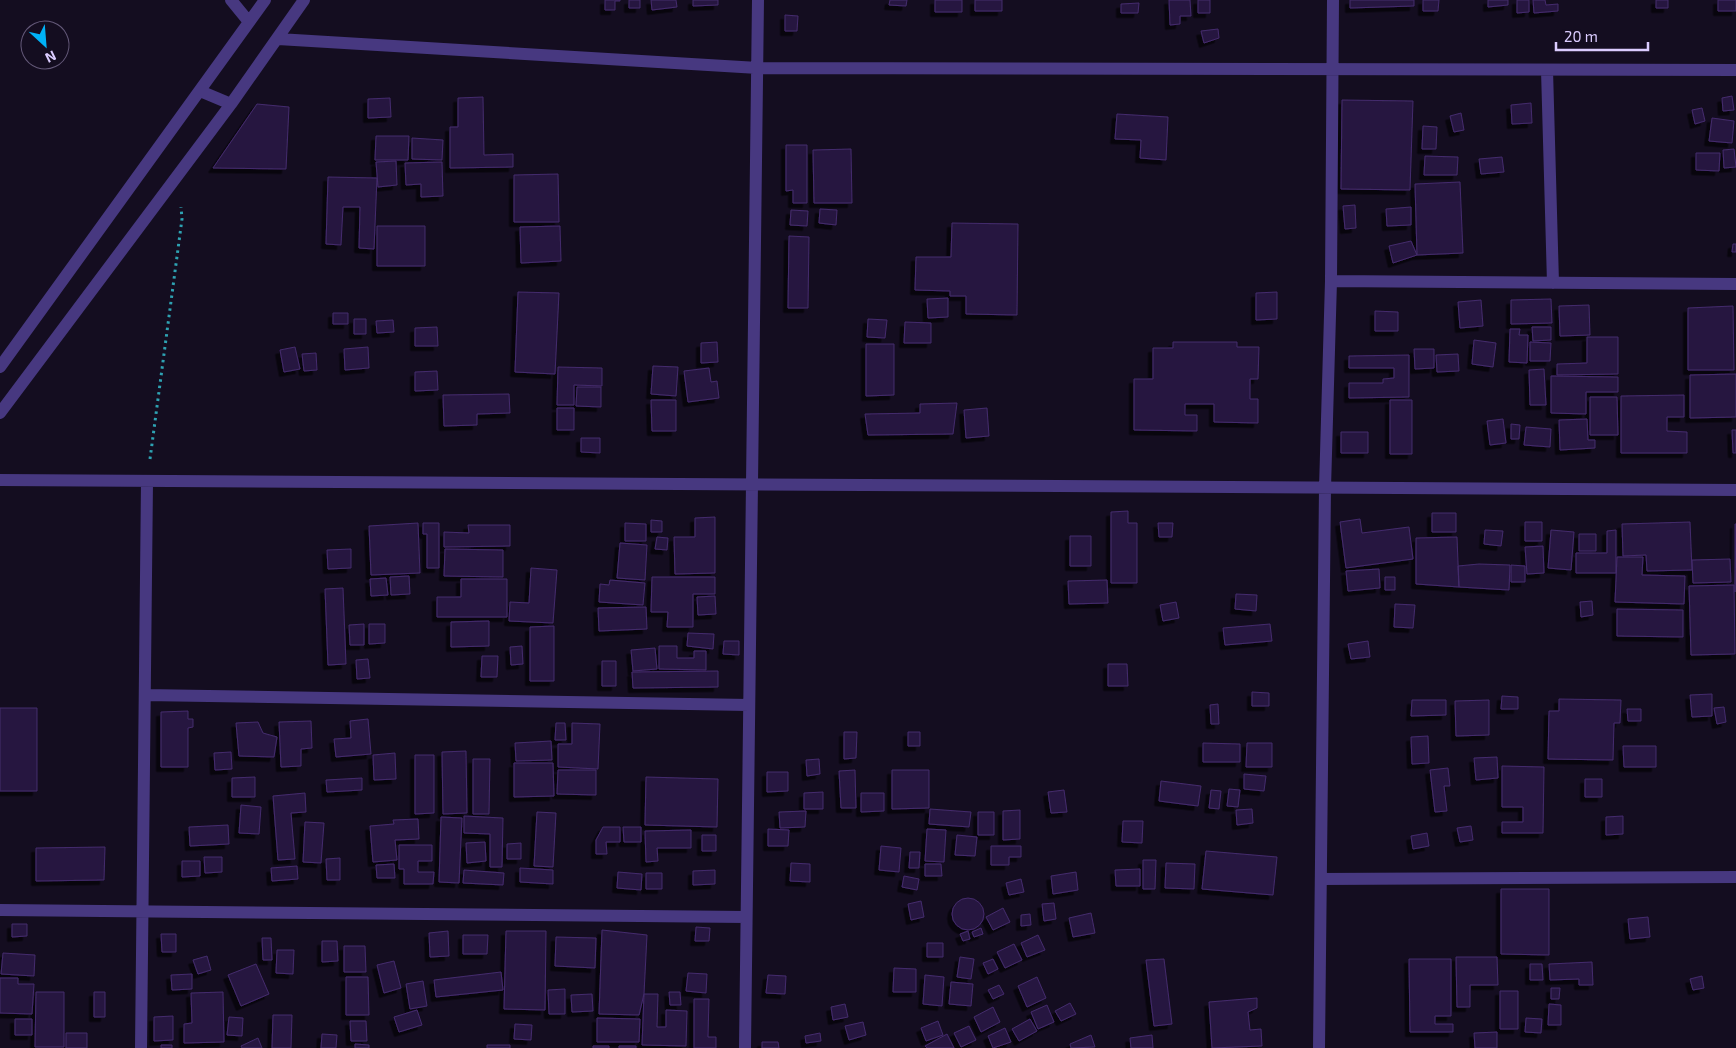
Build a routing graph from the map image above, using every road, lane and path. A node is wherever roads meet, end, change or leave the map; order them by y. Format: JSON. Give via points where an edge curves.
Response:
{"nodes":[{"id":1,"x":231,"y":0,"type":"edge"},
{"id":2,"x":265,"y":0,"type":"edge"},
{"id":3,"x":304,"y":0,"type":"edge"},
{"id":4,"x":758,"y":0,"type":"edge"},
{"id":5,"x":1333,"y":0,"type":"edge"},
{"id":6,"x":249,"y":22,"type":"junction"},
{"id":7,"x":278,"y":39,"type":"junction"},
{"id":8,"x":758,"y":68,"type":"junction"},
{"id":9,"x":1333,"y":70,"type":"junction"},
{"id":10,"x":1547,"y":70,"type":"junction"},
{"id":11,"x":1736,"y":70,"type":"edge"},
{"id":12,"x":200,"y":91,"type":"junction"},
{"id":13,"x":230,"y":104,"type":"junction"},
{"id":14,"x":166,"y":189,"type":"junction"},
{"id":15,"x":1331,"y":281,"type":"junction"},
{"id":16,"x":1552,"y":283,"type":"junction"},
{"id":17,"x":1736,"y":284,"type":"edge"},
{"id":18,"x":0,"y":367,"type":"edge"},
{"id":19,"x":0,"y":413,"type":"edge"},
{"id":20,"x":0,"y":480,"type":"edge"},
{"id":21,"x":147,"y":482,"type":"junction"},
{"id":22,"x":752,"y":485,"type":"junction"},
{"id":23,"x":1325,"y":488,"type":"junction"},
{"id":24,"x":1736,"y":490,"type":"edge"},
{"id":25,"x":145,"y":695,"type":"junction"},
{"id":26,"x":749,"y":705,"type":"junction"},
{"id":27,"x":1736,"y":877,"type":"edge"},
{"id":28,"x":1320,"y":879,"type":"junction"},
{"id":29,"x":0,"y":910,"type":"edge"},
{"id":30,"x":142,"y":912,"type":"junction"},
{"id":31,"x":746,"y":917,"type":"junction"},
{"id":32,"x":141,"y":1048,"type":"edge"},
{"id":33,"x":745,"y":1048,"type":"edge"},
{"id":34,"x":1319,"y":1048,"type":"edge"}],
"edges":[{"from":1,"to":6,"type":"street"},
{"from":2,"to":6,"type":"street"},
{"from":3,"to":7,"type":"street"},
{"from":4,"to":8,"type":"street"},
{"from":5,"to":9,"type":"street"},
{"from":6,"to":12,"type":"street"},
{"from":7,"to":8,"type":"street"},
{"from":7,"to":13,"type":"street"},
{"from":8,"to":9,"type":"street"},
{"from":8,"to":22,"type":"street"},
{"from":9,"to":10,"type":"street"},
{"from":9,"to":15,"type":"street"},
{"from":10,"to":11,"type":"street"},
{"from":10,"to":16,"type":"street"},
{"from":12,"to":13,"type":"street"},
{"from":12,"to":18,"type":"street"},
{"from":13,"to":14,"type":"street"},
{"from":14,"to":19,"type":"street"},
{"from":14,"to":21,"type":"path","via":[[179,200],[182,219]]},
{"from":15,"to":16,"type":"street"},
{"from":15,"to":23,"type":"street"},
{"from":16,"to":17,"type":"street"},
{"from":20,"to":21,"type":"street"},
{"from":21,"to":22,"type":"street"},
{"from":21,"to":25,"type":"street"},
{"from":22,"to":23,"type":"street"},
{"from":22,"to":26,"type":"street"},
{"from":23,"to":24,"type":"street"},
{"from":23,"to":28,"type":"street"},
{"from":25,"to":26,"type":"street"},
{"from":25,"to":30,"type":"street"},
{"from":26,"to":31,"type":"street"},
{"from":27,"to":28,"type":"street"},
{"from":28,"to":34,"type":"street"},
{"from":29,"to":30,"type":"street"},
{"from":30,"to":31,"type":"street"},
{"from":30,"to":32,"type":"street"},
{"from":31,"to":33,"type":"street"}]}
